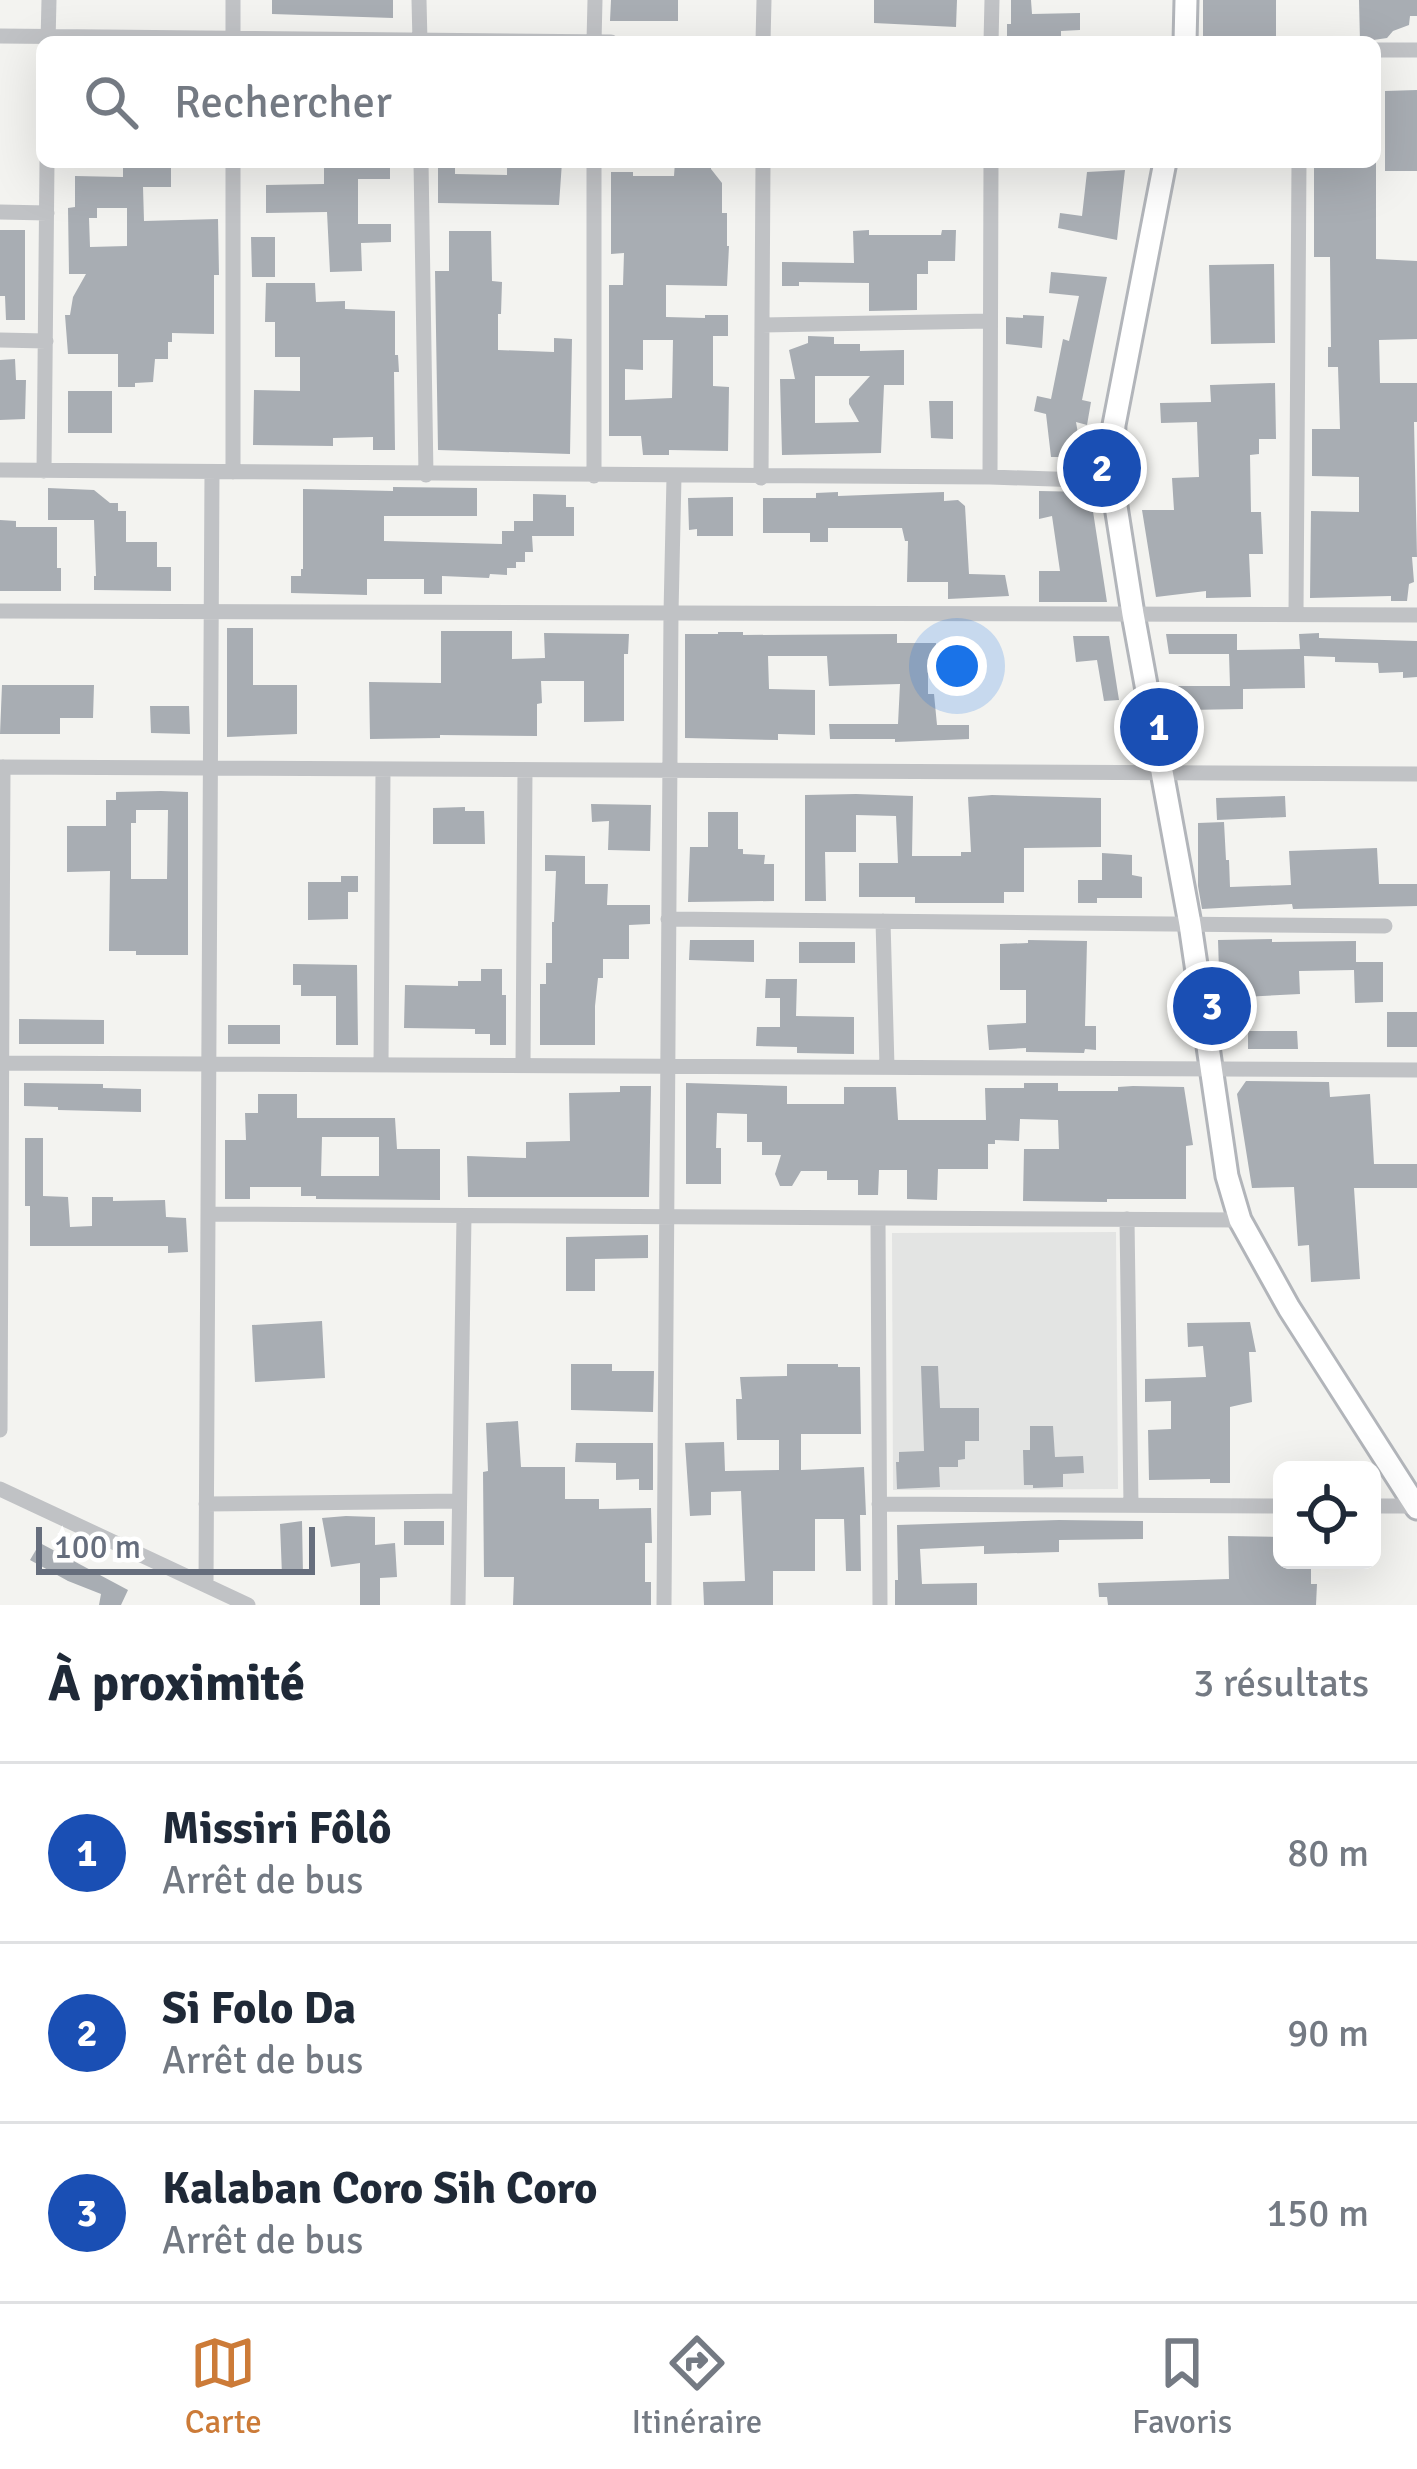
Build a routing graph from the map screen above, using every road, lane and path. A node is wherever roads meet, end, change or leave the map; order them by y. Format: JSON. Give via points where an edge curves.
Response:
{"nodes":[{"id":1,"x":49,"y":0,"type":"edge"},
{"id":2,"x":233,"y":0,"type":"edge"},
{"id":3,"x":419,"y":0,"type":"edge"},
{"id":4,"x":595,"y":0,"type":"edge"},
{"id":5,"x":764,"y":0,"type":"edge"},
{"id":6,"x":992,"y":0,"type":"edge"},
{"id":7,"x":1186,"y":0,"type":"edge"},
{"id":8,"x":0,"y":36,"type":"edge"},
{"id":9,"x":48,"y":36,"type":"edge"},
{"id":10,"x":233,"y":36,"type":"edge"},
{"id":11,"x":420,"y":36,"type":"edge"},
{"id":12,"x":595,"y":36,"type":"edge"},
{"id":13,"x":764,"y":36,"type":"edge"},
{"id":14,"x":992,"y":36,"type":"edge"},
{"id":15,"x":1186,"y":36,"type":"edge"},
{"id":16,"x":36,"y":38,"type":"edge"},
{"id":17,"x":1381,"y":50,"type":"edge"},
{"id":18,"x":1417,"y":50,"type":"edge"},
{"id":19,"x":47,"y":168,"type":"edge"},
{"id":20,"x":233,"y":168,"type":"edge"},
{"id":21,"x":422,"y":168,"type":"edge"},
{"id":22,"x":594,"y":168,"type":"edge"},
{"id":23,"x":763,"y":168,"type":"edge"},
{"id":24,"x":991,"y":168,"type":"edge"},
{"id":25,"x":1164,"y":168,"type":"edge"},
{"id":26,"x":1299,"y":168,"type":"edge"},
{"id":27,"x":0,"y":212,"type":"edge"},
{"id":28,"x":46,"y":213,"type":"junction"},
{"id":29,"x":990,"y":321,"type":"junction"},
{"id":30,"x":762,"y":325,"type":"junction"},
{"id":31,"x":0,"y":340,"type":"edge"},
{"id":32,"x":46,"y":341,"type":"junction"},
{"id":33,"x":0,"y":470,"type":"edge"},
{"id":34,"x":44,"y":471,"type":"junction"},
{"id":35,"x":212,"y":472,"type":"junction"},
{"id":36,"x":233,"y":472,"type":"junction"},
{"id":37,"x":426,"y":475,"type":"junction"},
{"id":38,"x":594,"y":476,"type":"junction"},
{"id":39,"x":674,"y":477,"type":"junction"},
{"id":40,"x":990,"y":477,"type":"junction"},
{"id":41,"x":760,"y":478,"type":"junction"},
{"id":42,"x":1112,"y":481,"type":"junction"},
{"id":43,"x":0,"y":611,"type":"edge"},
{"id":44,"x":212,"y":612,"type":"junction"},
{"id":45,"x":670,"y":613,"type":"junction"},
{"id":46,"x":1133,"y":614,"type":"junction"},
{"id":47,"x":1296,"y":614,"type":"junction"},
{"id":48,"x":1417,"y":615,"type":"edge"},
{"id":49,"x":2,"y":766,"type":"edge"},
{"id":50,"x":211,"y":768,"type":"junction"},
{"id":51,"x":382,"y":769,"type":"junction"},
{"id":52,"x":525,"y":770,"type":"junction"},
{"id":53,"x":670,"y":770,"type":"junction"},
{"id":54,"x":1162,"y":773,"type":"junction"},
{"id":55,"x":1417,"y":774,"type":"edge"},
{"id":56,"x":668,"y":919,"type":"junction"},
{"id":57,"x":883,"y":921,"type":"junction"},
{"id":58,"x":1190,"y":924,"type":"junction"},
{"id":59,"x":1385,"y":926,"type":"dead end"},
{"id":60,"x":1,"y":946,"type":"edge"},
{"id":61,"x":2,"y":1063,"type":"edge"},
{"id":62,"x":208,"y":1064,"type":"junction"},
{"id":63,"x":381,"y":1065,"type":"junction"},
{"id":64,"x":524,"y":1066,"type":"junction"},
{"id":65,"x":667,"y":1066,"type":"junction"},
{"id":66,"x":887,"y":1067,"type":"junction"},
{"id":67,"x":1211,"y":1069,"type":"junction"},
{"id":68,"x":1417,"y":1070,"type":"edge"},
{"id":69,"x":208,"y":1214,"type":"junction"},
{"id":70,"x":464,"y":1216,"type":"junction"},
{"id":71,"x":666,"y":1217,"type":"junction"},
{"id":72,"x":878,"y":1218,"type":"junction"},
{"id":73,"x":1127,"y":1220,"type":"junction"},
{"id":74,"x":1240,"y":1220,"type":"junction"},
{"id":75,"x":0,"y":1430,"type":"edge"},
{"id":76,"x":0,"y":1490,"type":"edge"},
{"id":77,"x":459,"y":1502,"type":"junction"},
{"id":78,"x":206,"y":1504,"type":"junction"},
{"id":79,"x":880,"y":1504,"type":"junction"},
{"id":80,"x":1131,"y":1505,"type":"junction"},
{"id":81,"x":1273,"y":1506,"type":"edge"},
{"id":82,"x":1381,"y":1506,"type":"edge"},
{"id":83,"x":1417,"y":1506,"type":"edge"},
{"id":84,"x":206,"y":1585,"type":"junction"},
{"id":85,"x":248,"y":1605,"type":"edge"},
{"id":86,"x":458,"y":1605,"type":"edge"},
{"id":87,"x":664,"y":1605,"type":"edge"},
{"id":88,"x":880,"y":1605,"type":"edge"}],
"edges":[{"from":1,"to":9,"type":"street"},
{"from":2,"to":10,"type":"street"},
{"from":3,"to":11,"type":"street"},
{"from":4,"to":12,"type":"street"},
{"from":5,"to":13,"type":"street"},
{"from":6,"to":14,"type":"street"},
{"from":7,"to":15,"type":"main road"},
{"from":8,"to":16,"type":"street"},
{"from":17,"to":18,"type":"street"},
{"from":19,"to":28,"type":"street"},
{"from":20,"to":36,"type":"street"},
{"from":21,"to":37,"type":"street"},
{"from":22,"to":38,"type":"street"},
{"from":23,"to":30,"type":"street"},
{"from":24,"to":29,"type":"street"},
{"from":25,"to":42,"type":"main road","via":[[1114,425]]},
{"from":26,"to":47,"type":"street"},
{"from":27,"to":28,"type":"street"},
{"from":28,"to":32,"type":"street"},
{"from":29,"to":30,"type":"street"},
{"from":29,"to":40,"type":"street"},
{"from":30,"to":41,"type":"street"},
{"from":31,"to":32,"type":"street"},
{"from":32,"to":34,"type":"street"},
{"from":33,"to":34,"type":"street"},
{"from":34,"to":35,"type":"street"},
{"from":35,"to":36,"type":"street"},
{"from":35,"to":44,"type":"street"},
{"from":36,"to":37,"type":"street"},
{"from":37,"to":38,"type":"street"},
{"from":38,"to":39,"type":"street"},
{"from":39,"to":41,"type":"street"},
{"from":39,"to":45,"type":"street"},
{"from":40,"to":41,"type":"street"},
{"from":40,"to":42,"type":"street"},
{"from":42,"to":46,"type":"main road"},
{"from":43,"to":44,"type":"street"},
{"from":44,"to":45,"type":"street"},
{"from":44,"to":50,"type":"street"},
{"from":45,"to":46,"type":"street"},
{"from":45,"to":53,"type":"street"},
{"from":46,"to":47,"type":"street"},
{"from":46,"to":54,"type":"main road"},
{"from":47,"to":48,"type":"street"},
{"from":49,"to":50,"type":"street"},
{"from":49,"to":60,"type":"street"},
{"from":50,"to":51,"type":"street"},
{"from":50,"to":62,"type":"street"},
{"from":51,"to":52,"type":"street"},
{"from":51,"to":63,"type":"street"},
{"from":52,"to":53,"type":"street"},
{"from":52,"to":64,"type":"street"},
{"from":53,"to":54,"type":"street"},
{"from":53,"to":56,"type":"street"},
{"from":54,"to":55,"type":"street"},
{"from":54,"to":58,"type":"main road"},
{"from":56,"to":57,"type":"street"},
{"from":56,"to":65,"type":"street"},
{"from":57,"to":58,"type":"street"},
{"from":57,"to":66,"type":"street"},
{"from":58,"to":59,"type":"street"},
{"from":58,"to":67,"type":"main road"},
{"from":60,"to":61,"type":"street"},
{"from":61,"to":62,"type":"street"},
{"from":61,"to":75,"type":"street"},
{"from":62,"to":63,"type":"street"},
{"from":62,"to":69,"type":"street"},
{"from":63,"to":64,"type":"street"},
{"from":64,"to":65,"type":"street"},
{"from":65,"to":66,"type":"street"},
{"from":65,"to":71,"type":"street"},
{"from":66,"to":67,"type":"street"},
{"from":67,"to":68,"type":"street"},
{"from":67,"to":74,"type":"main road"},
{"from":69,"to":70,"type":"street"},
{"from":69,"to":78,"type":"street"},
{"from":70,"to":71,"type":"street"},
{"from":70,"to":77,"type":"street"},
{"from":71,"to":72,"type":"street"},
{"from":71,"to":87,"type":"street"},
{"from":72,"to":73,"type":"street"},
{"from":72,"to":79,"type":"street"},
{"from":73,"to":74,"type":"street"},
{"from":73,"to":80,"type":"street"},
{"from":74,"to":83,"type":"main road"},
{"from":76,"to":84,"type":"street"},
{"from":77,"to":78,"type":"street"},
{"from":77,"to":86,"type":"street"},
{"from":78,"to":84,"type":"street"},
{"from":79,"to":80,"type":"street"},
{"from":79,"to":88,"type":"street"},
{"from":80,"to":81,"type":"street"},
{"from":82,"to":83,"type":"street"},
{"from":84,"to":85,"type":"street"}]}
